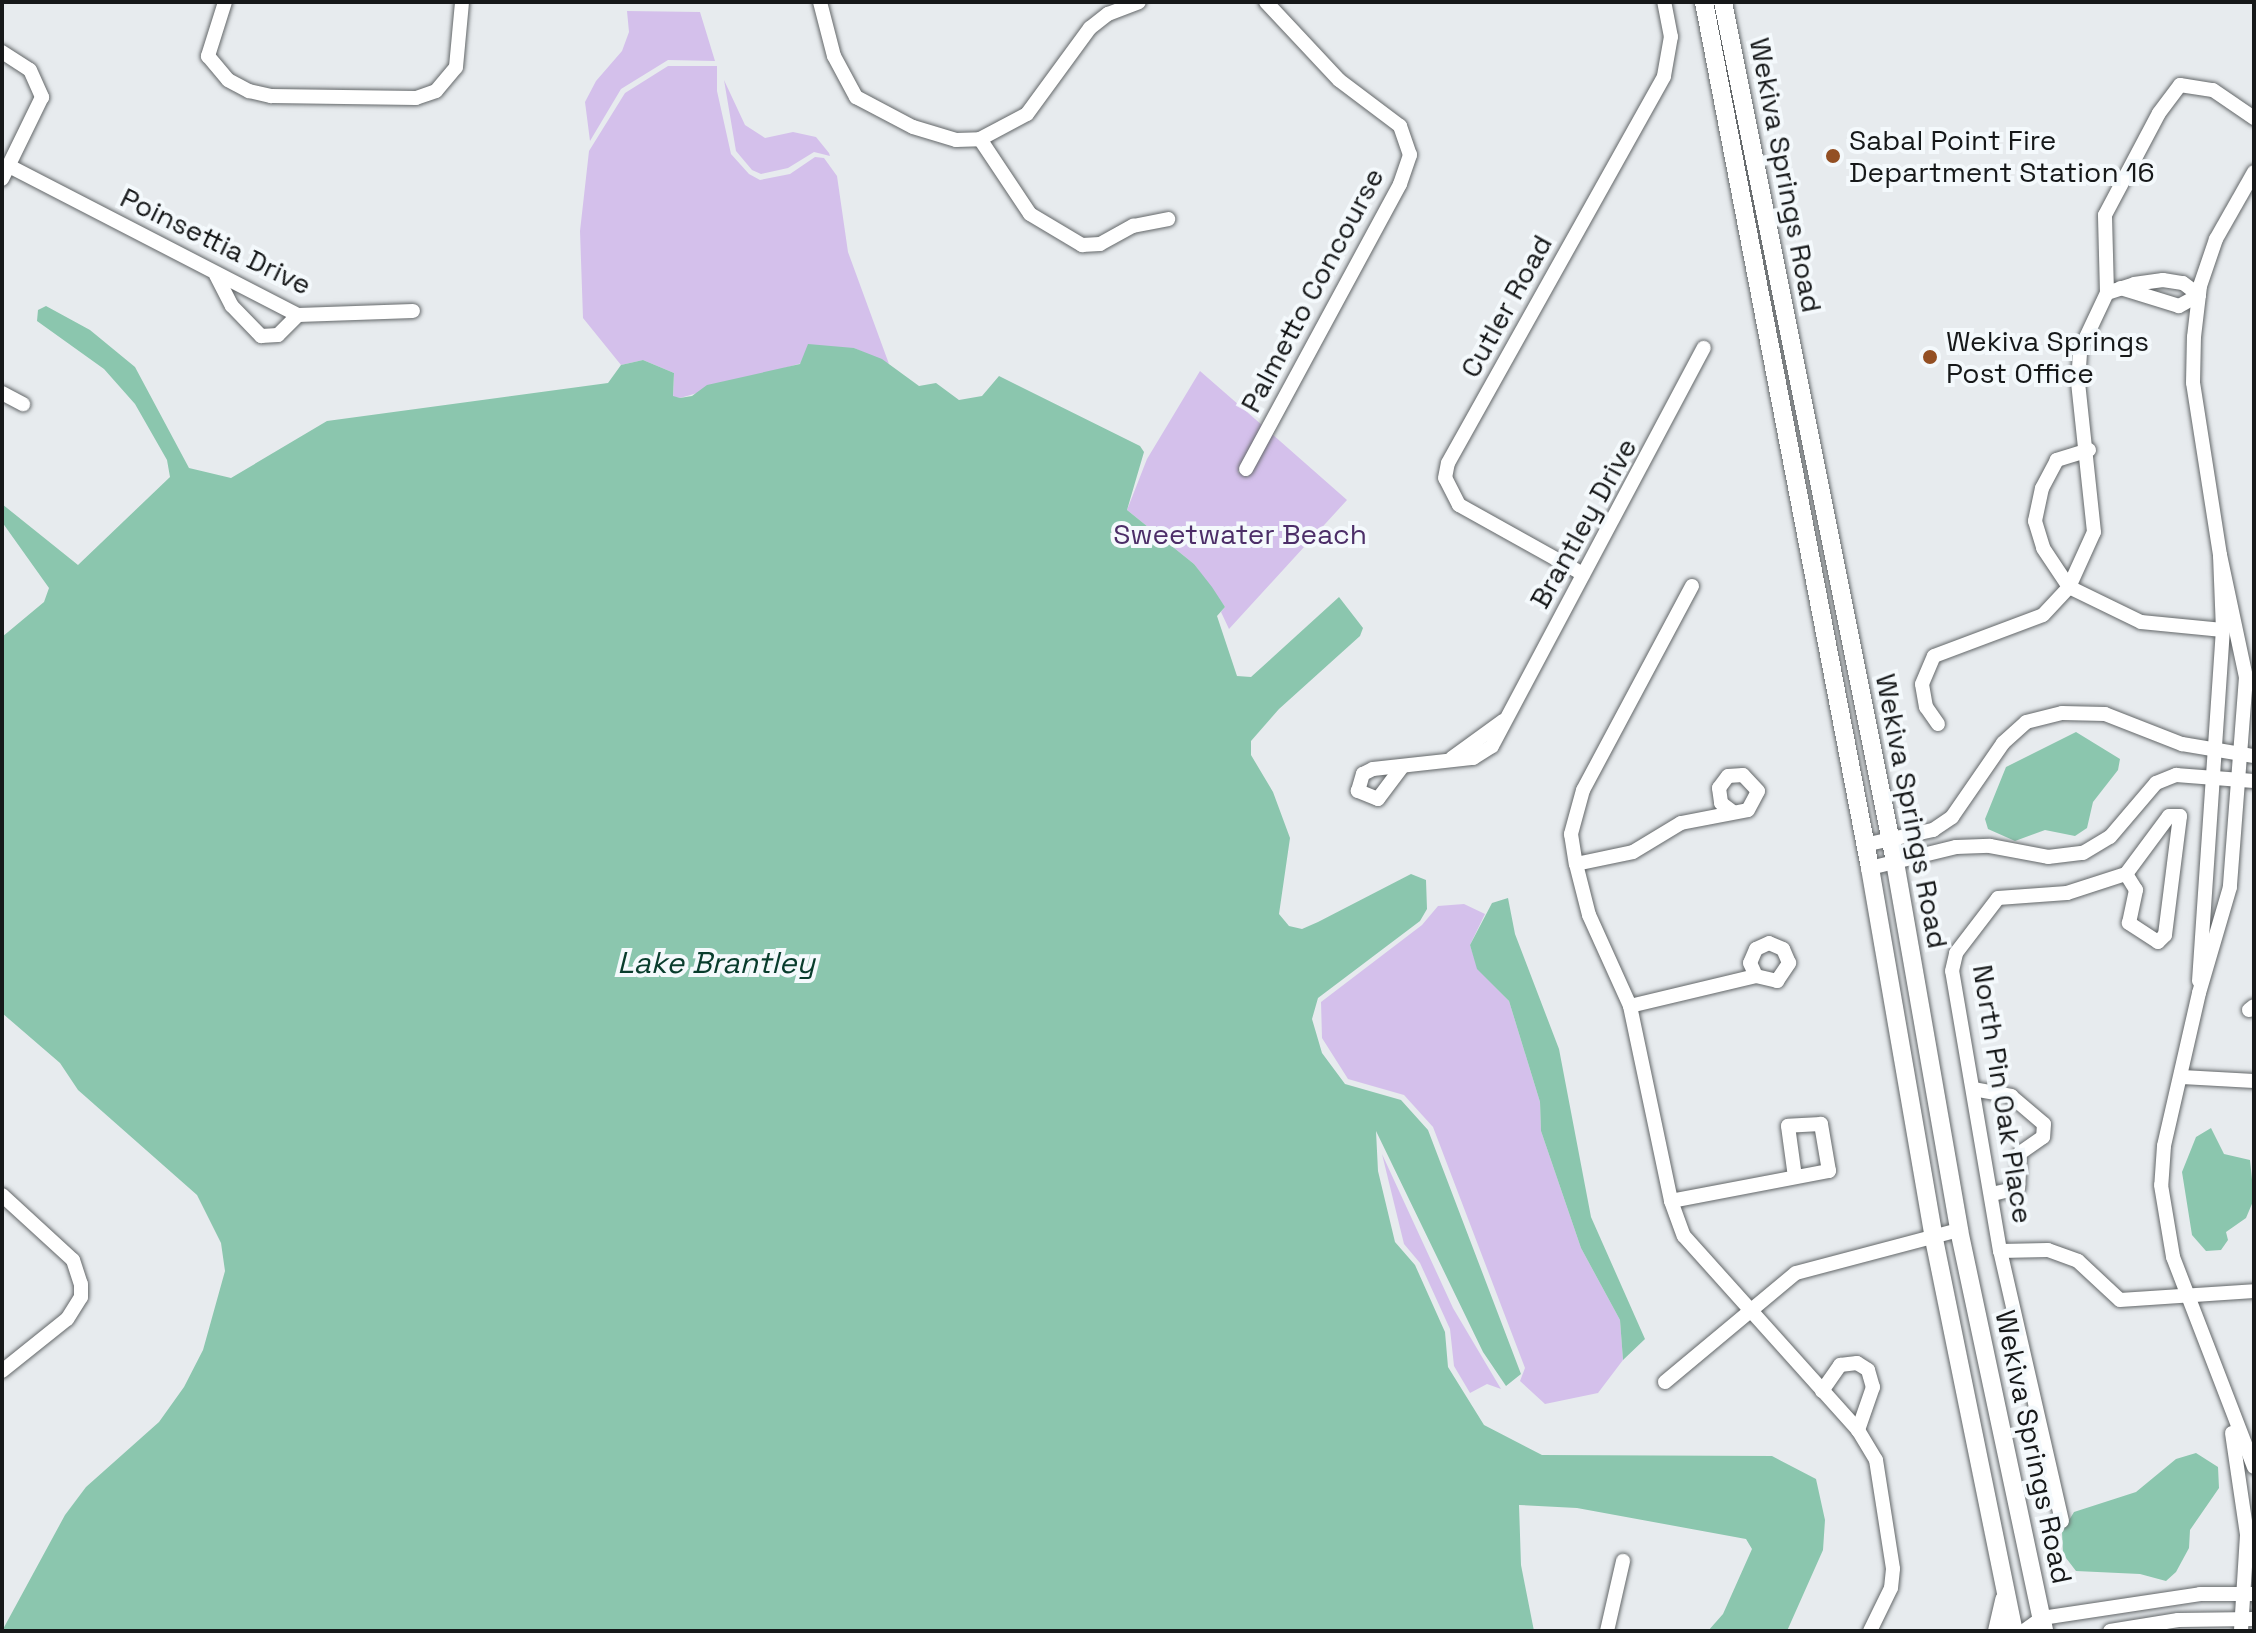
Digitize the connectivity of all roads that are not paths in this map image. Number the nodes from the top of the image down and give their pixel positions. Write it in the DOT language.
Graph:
graph roads {
  1 [pos="225,2"];
  2 [pos="462,2"];
  3 [pos="820,2"];
  4 [pos="1139,2"];
  5 [pos="1266,2"];
  6 [pos="1664,2"];
  7 [pos="1704,2"];
  8 [pos="1723,2"];
  9 [pos="2,52"];
  10 [pos="2254,118"];
  11 [pos="980,139"];
  12 [pos="1754,154"];
  13 [pos="1731,159"];
  14 [pos="5,172"];
  15 [pos="2254,172"];
  16 [pos="1168,219"];
  17 [pos="216,275"];
  18 [pos="2114,290"];
  19 [pos="2199,295"];
  20 [pos="1782,303"];
  21 [pos="1761,308"];
  22 [pos="413,311"];
  23 [pos="298,315"];
  24 [pos="1704,348"];
  25 [pos="2,393"];
  26 [pos="23,404"];
  27 [pos="2089,450"];
  28 [pos="1246,469"];
  29 [pos="2220,555"];
  30 [pos="1583,574"];
  31 [pos="1692,586"];
  32 [pos="2069,587"];
  33 [pos="2223,630"];
  34 [pos="1938,724"];
  35 [pos="2215,751"];
  36 [pos="2248,755"];
  37 [pos="1402,767"];
  38 [pos="2213,776"];
  39 [pos="2247,780"];
  40 [pos="1733,812"];
  41 [pos="1890,839"];
  42 [pos="1864,845"];
  43 [pos="1895,862"];
  44 [pos="1576,864"];
  45 [pos="1870,868"];
  46 [pos="2126,874"];
  47 [pos="1756,976"];
  48 [pos="2199,993"];
  49 [pos="1630,1006"];
  50 [pos="2182,1077"];
  51 [pos="2254,1081"];
  52 [pos="1973,1089"];
  53 [pos="1795,1177"];
  54 [pos="1993,1194"];
  55 [pos="2,1195"];
  56 [pos="1671,1201"];
  57 [pos="1959,1230"];
  58 [pos="1933,1234"];
  59 [pos="2000,1251"];
  60 [pos="2254,1291"];
  61 [pos="2188,1296"];
  62 [pos="1747,1309"];
  63 [pos="2,1371"];
  64 [pos="1665,1382"];
  65 [pos="1822,1391"];
  66 [pos="2226,1404"];
  67 [pos="1858,1430"];
  68 [pos="2254,1467"];
  69 [pos="2062,1521"];
  70 [pos="1623,1561"];
  71 [pos="2006,1589"];
  72 [pos="2249,1594"];
  73 [pos="2246,1623"];
  74 [pos="2043,1625"];
  75 [pos="1607,1631"];
  76 [pos="1870,1631"];
  77 [pos="1997,1631"];
  78 [pos="2014,1631"];
  79 [pos="2024,1631"];
  80 [pos="2110,1631"];
  1 -- 2 [label="street"];
  3 -- 11 [label="street"];
  4 -- 11 [label="street"];
  5 -- 28 [label="street, Palmetto Concourse"];
  6 -- 30 [label="street, Cutler Road"];
  7 -- 13 [label="main road, Wekiva Springs Road"];
  8 -- 12 [label="main road, Wekiva Springs Road"];
  9 -- 14 [label="street"];
  10 -- 18 [label="street"];
  11 -- 16 [label="street"];
  12 -- 13 [label="main road"];
  12 -- 20 [label="main road, Wekiva Springs Road"];
  13 -- 21 [label="main road, Wekiva Springs Road"];
  14 -- 17 [label="street, Poinsettia Drive"];
  15 -- 19 [label="street"];
  17 -- 23 [label="street, Poinsettia Drive"];
  17 -- 23 [label="street"];
  18 -- 19 [label="street"];
  18 -- 19 [label="street"];
  18 -- 27 [label="street"];
  19 -- 29 [label="street"];
  20 -- 21 [label="main road"];
  20 -- 41 [label="main road, Wekiva Springs Road"];
  21 -- 42 [label="main road, Wekiva Springs Road"];
  22 -- 23 [label="street, Poinsettia Drive"];
  24 -- 30 [label="street, Brantley Drive"];
  25 -- 26 [label="street"];
  27 -- 32 [label="street"];
  27 -- 32 [label="street"];
  29 -- 33 [label="street"];
  29 -- 36 [label="street"];
  30 -- 37 [label="street, Brantley Drive"];
  31 -- 44 [label="street"];
  32 -- 33 [label="street"];
  32 -- 34 [label="street"];
  33 -- 35 [label="street"];
  35 -- 36 [label="street"];
  35 -- 38 [label="street"];
  35 -- 41 [label="street"];
  36 -- 39 [label="street"];
  38 -- 39 [label="street"];
  38 -- 43 [label="street"];
  38 -- 48 [label="street"];
  39 -- 48 [label="street"];
  40 -- 44 [label="street"];
  41 -- 42 [label="street"];
  41 -- 43 [label="main road, Wekiva Springs Road"];
  42 -- 45 [label="main road, Wekiva Springs Road"];
  43 -- 45 [label="street"];
  43 -- 57 [label="main road, Wekiva Springs Road"];
  44 -- 49 [label="street"];
  45 -- 58 [label="main road, Wekiva Springs Road"];
  46 -- 46 [label="street"];
  46 -- 52 [label="street, North Pin Oak Place"];
  47 -- 49 [label="street"];
  48 -- 50 [label="street"];
  49 -- 56 [label="street"];
  50 -- 51 [label="street"];
  50 -- 61 [label="street"];
  52 -- 54 [label="street, North Pin Oak Place"];
  52 -- 54 [label="street"];
  53 -- 53 [label="street"];
  53 -- 56 [label="street"];
  54 -- 59 [label="street, North Pin Oak Place"];
  55 -- 63 [label="street"];
  56 -- 62 [label="street"];
  57 -- 58 [label="street"];
  57 -- 74 [label="main road, Wekiva Springs Road"];
  58 -- 62 [label="street"];
  58 -- 71 [label="main road, Wekiva Springs Road"];
  59 -- 61 [label="street"];
  59 -- 69 [label="street, North Pin Oak Place"];
  60 -- 61 [label="street"];
  61 -- 66 [label="street"];
  62 -- 64 [label="street"];
  62 -- 65 [label="street"];
  65 -- 67 [label="street"];
  65 -- 67 [label="street"];
  66 -- 68 [label="street"];
  66 -- 72 [label="street"];
  67 -- 76 [label="street"];
  70 -- 75 [label="street"];
  71 -- 77 [label="main road"];
  71 -- 78 [label="main road, Wekiva Springs Road"];
  72 -- 73 [label="street"];
  72 -- 74 [label="street"];
  73 -- 80 [label="street"];
  74 -- 79 [label="street"];
}
